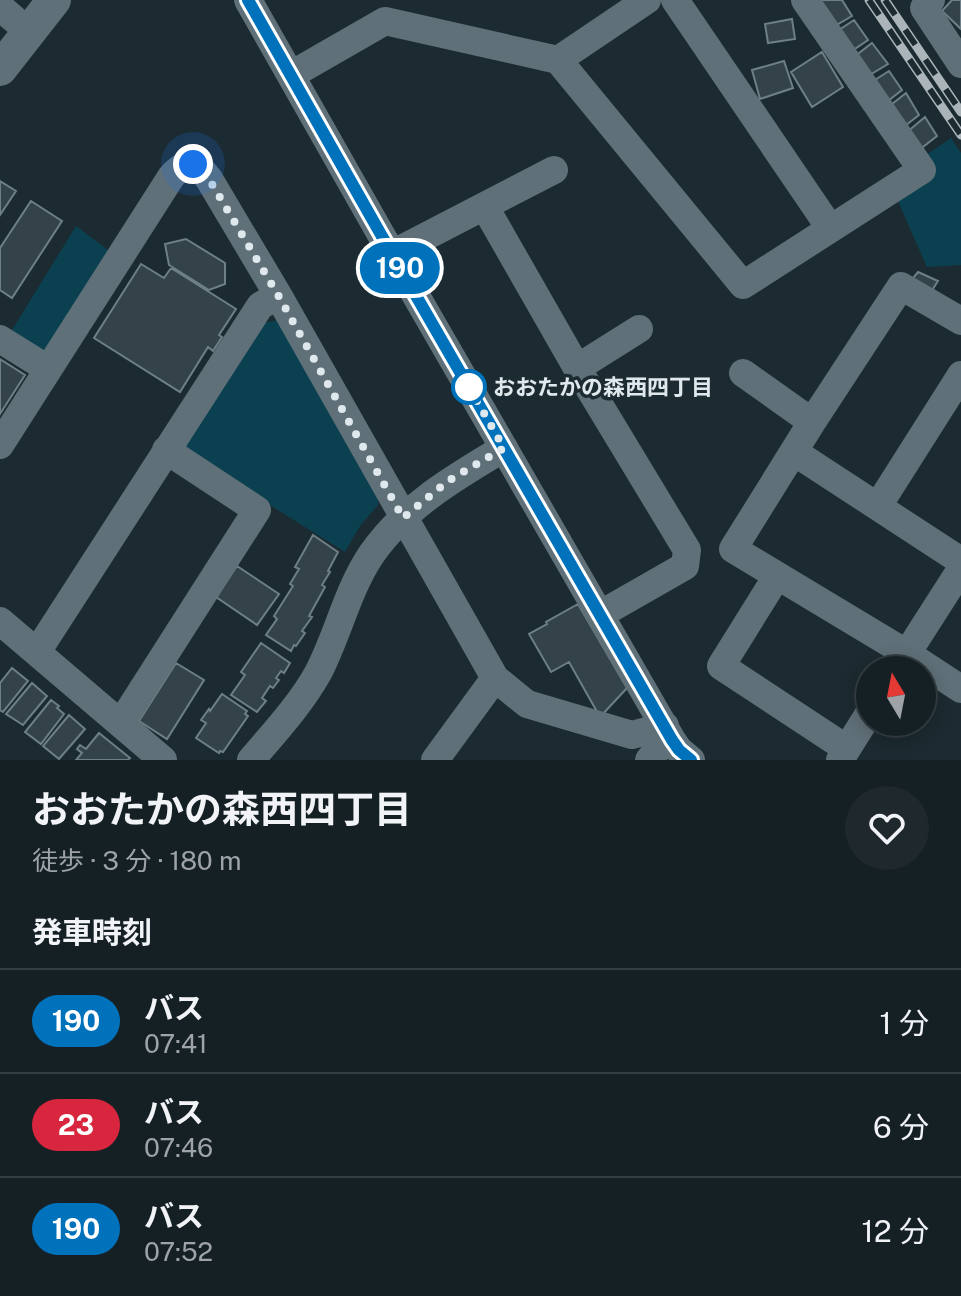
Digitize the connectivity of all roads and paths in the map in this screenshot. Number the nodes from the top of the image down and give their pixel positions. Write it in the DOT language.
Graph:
graph roads {
  1 [pos="54,0"];
  2 [pos="248,0"];
  3 [pos="647,0"];
  4 [pos="675,0"];
  5 [pos="805,0"];
  6 [pos="931,0"];
  7 [pos="0,7"];
  8 [pos="380,10"];
  9 [pos="29,32"];
  10 [pos="558,60"];
  11 [pos="961,64"];
  12 [pos="0,69"];
  13 [pos="291,75"];
  14 [pos="554,170"];
  15 [pos="485,207"];
  16 [pos="830,228"];
  17 [pos="392,254"];
  18 [pos="278,295"];
  19 [pos="961,321"];
  20 [pos="639,329"];
  21 [pos="0,339"];
  22 [pos="577,368"];
  23 [pos="48,369"];
  24 [pos="743,373"];
  25 [pos="961,375"];
  26 [pos="812,422"];
  27 [pos="0,445"];
  28 [pos="504,448"];
  29 [pos="166,450"];
  30 [pos="794,452"];
  31 [pos="878,506"];
  32 [pos="403,518"];
  33 [pos="961,561"];
  34 [pos="961,569"];
  35 [pos="777,576"];
  36 [pos="601,614"];
  37 [pos="0,621"];
  38 [pos="37,652"];
  39 [pos="892,656"];
  40 [pos="905,656"];
  41 [pos="495,678"];
  42 [pos="936,678"];
  43 [pos="961,689"];
  44 [pos="121,723"];
  45 [pos="667,731"];
  46 [pos="856,735"];
  47 [pos="844,755"];
  48 [pos="163,760"];
  49 [pos="251,760"];
  50 [pos="435,760"];
  51 [pos="649,760"];
  52 [pos="691,760"];
  1 -- 9 [label="street"];
  2 -- 13 [label="street"];
  3 -- 10 [label="street"];
  4 -- 16 [label="street"];
  5 -- 16 [label="street"];
  6 -- 11 [label="street"];
  7 -- 9 [label="street"];
  8 -- 10 [label="street"];
  8 -- 13 [label="street"];
  9 -- 12 [label="street"];
  10 -- 16 [label="street"];
  13 -- 17 [label="street"];
  14 -- 15 [label="street"];
  15 -- 17 [label="street"];
  15 -- 22 [label="street"];
  17 -- 28 [label="street"];
  18 -- 23 [label="street"];
  18 -- 29 [label="street"];
  18 -- 32 [label="street"];
  19 -- 26 [label="street"];
  20 -- 22 [label="street"];
  21 -- 23 [label="street"];
  22 -- 36 [label="street"];
  23 -- 27 [label="street"];
  24 -- 26 [label="street"];
  25 -- 31 [label="street"];
  26 -- 30 [label="street"];
  28 -- 32 [label="street"];
  28 -- 36 [label="street"];
  29 -- 38 [label="street"];
  29 -- 44 [label="street"];
  30 -- 31 [label="street"];
  30 -- 35 [label="street"];
  31 -- 33 [label="street"];
  32 -- 41 [label="street"];
  32 -- 49 [label="street"];
  34 -- 40 [label="street"];
  35 -- 39 [label="street"];
  35 -- 47 [label="street"];
  36 -- 45 [label="street"];
  37 -- 38 [label="street"];
  38 -- 44 [label="street"];
  41 -- 45 [label="street"];
  41 -- 50 [label="street"];
  42 -- 43 [label="street"];
  44 -- 48 [label="street"];
  45 -- 51 [label="street"];
  45 -- 52 [label="street"];
  46 -- 47 [label="street"];
}
